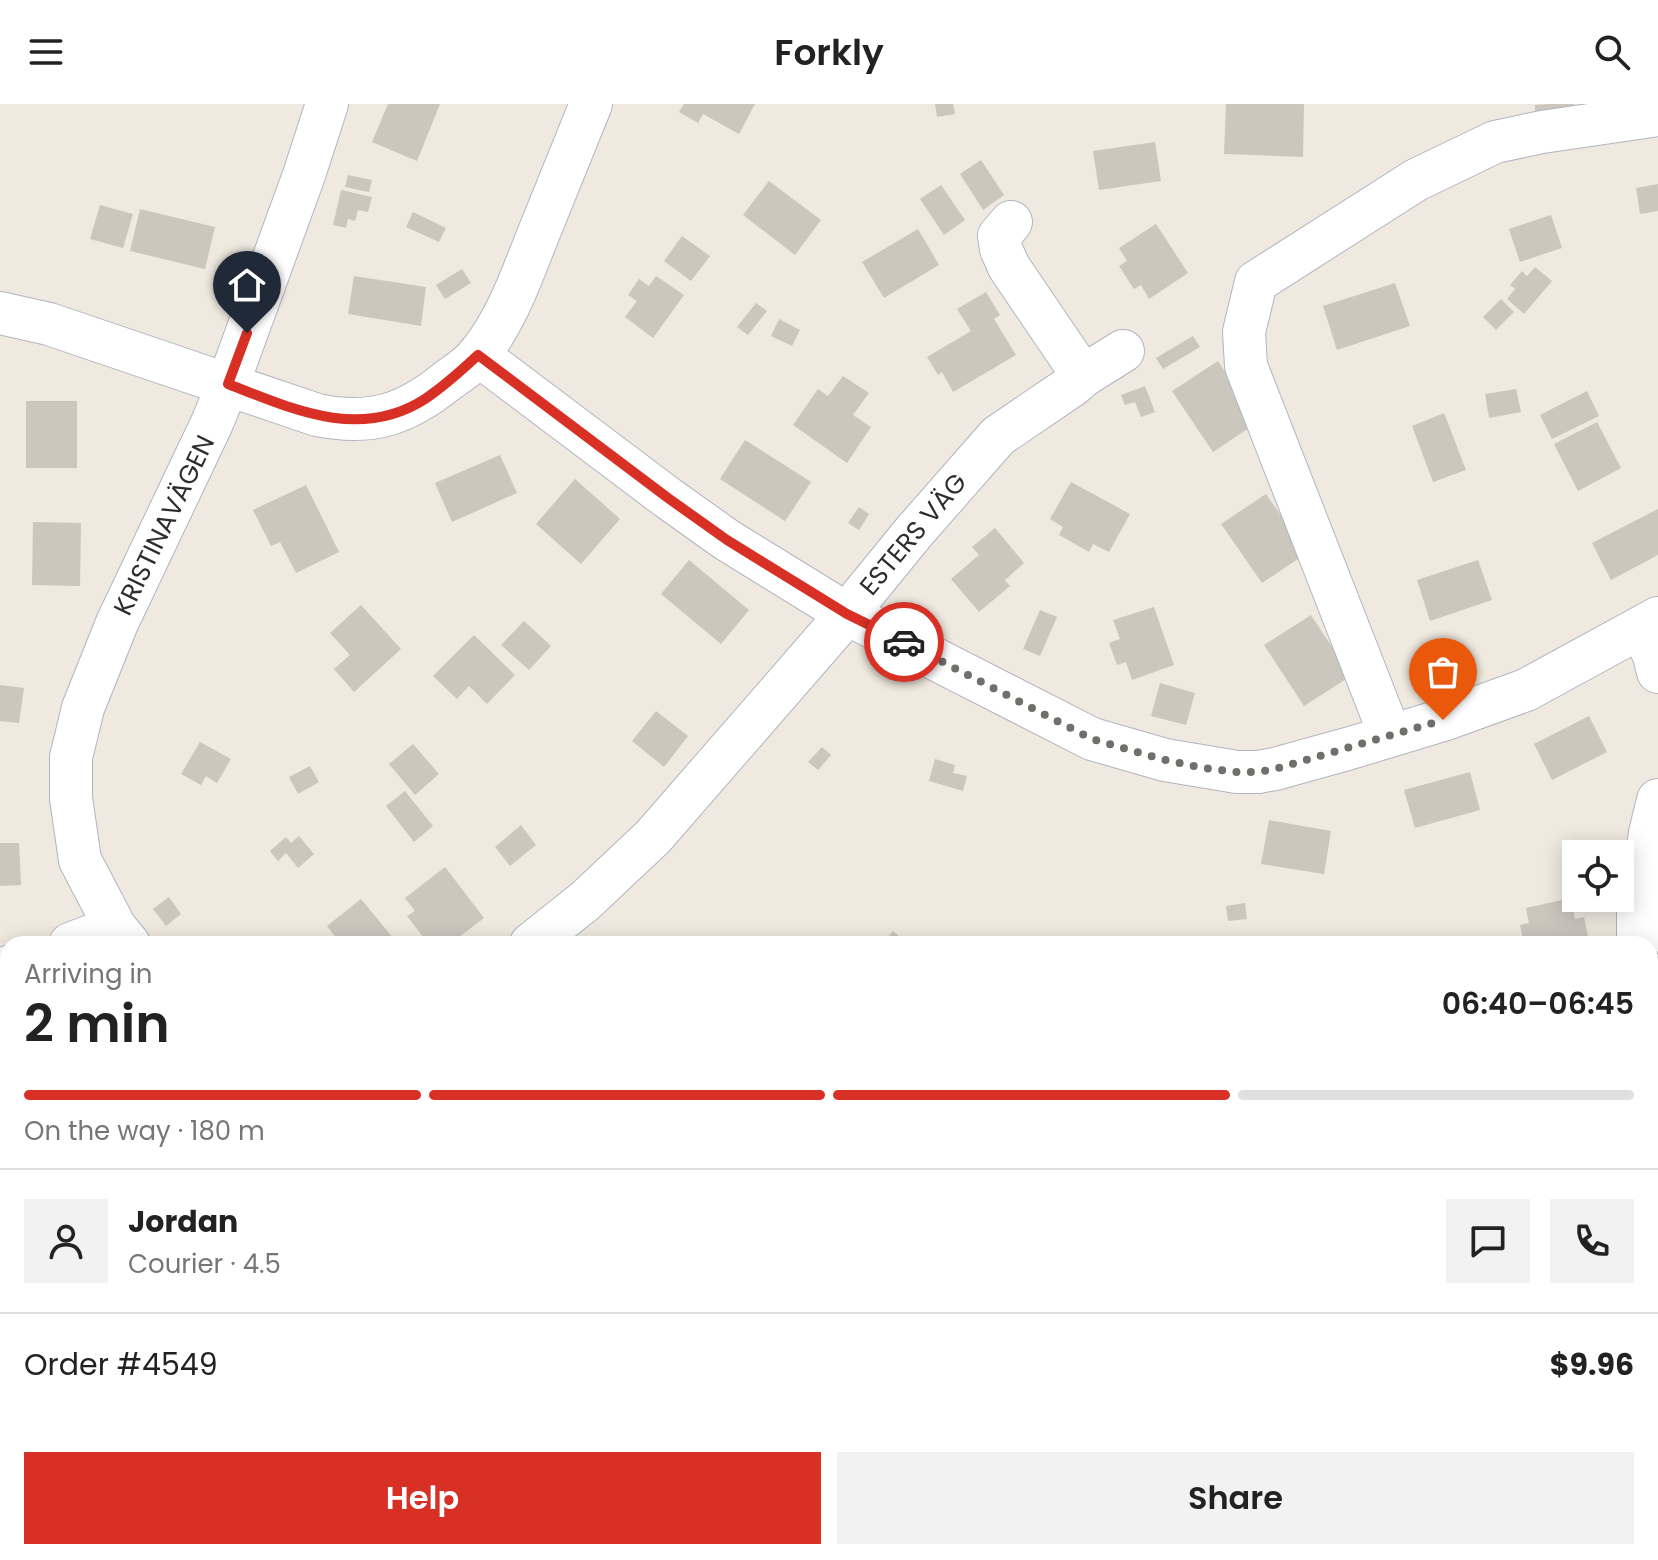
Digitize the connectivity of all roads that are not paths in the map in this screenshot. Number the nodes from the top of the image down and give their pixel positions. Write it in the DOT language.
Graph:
graph roads {
  1 [pos="327,104"];
  2 [pos="591,104"];
  3 [pos="1658,115"];
  4 [pos="1011,222"];
  5 [pos="0,313"];
  6 [pos="1123,351"];
  7 [pos="478,355"];
  8 [pos="1083,376"];
  9 [pos="228,384"];
  10 [pos="847,614"];
  11 [pos="1650,623"];
  12 [pos="1658,672"];
  13 [pos="1390,735"];
  14 [pos="1655,820"];
  15 [pos="122,936"];
  16 [pos="541,936"];
  17 [pos="1636,936"];
  1 -- 9 [label="street, KRISTINAVÄGEN"];
  2 -- 7 [label="street"];
  3 -- 13 [label="street"];
  4 -- 8 [label="street"];
  5 -- 9 [label="street"];
  6 -- 8 [label="street, ESTERS VÄG"];
  7 -- 9 [label="street"];
  7 -- 10 [label="street"];
  8 -- 10 [label="street, ESTERS VÄG"];
  9 -- 15 [label="street, KRISTINAVÄGEN"];
  10 -- 13 [label="street"];
  10 -- 16 [label="street, ESTERS VÄG"];
  11 -- 12 [label="street"];
  11 -- 13 [label="street"];
  14 -- 17 [label="street"];
}
